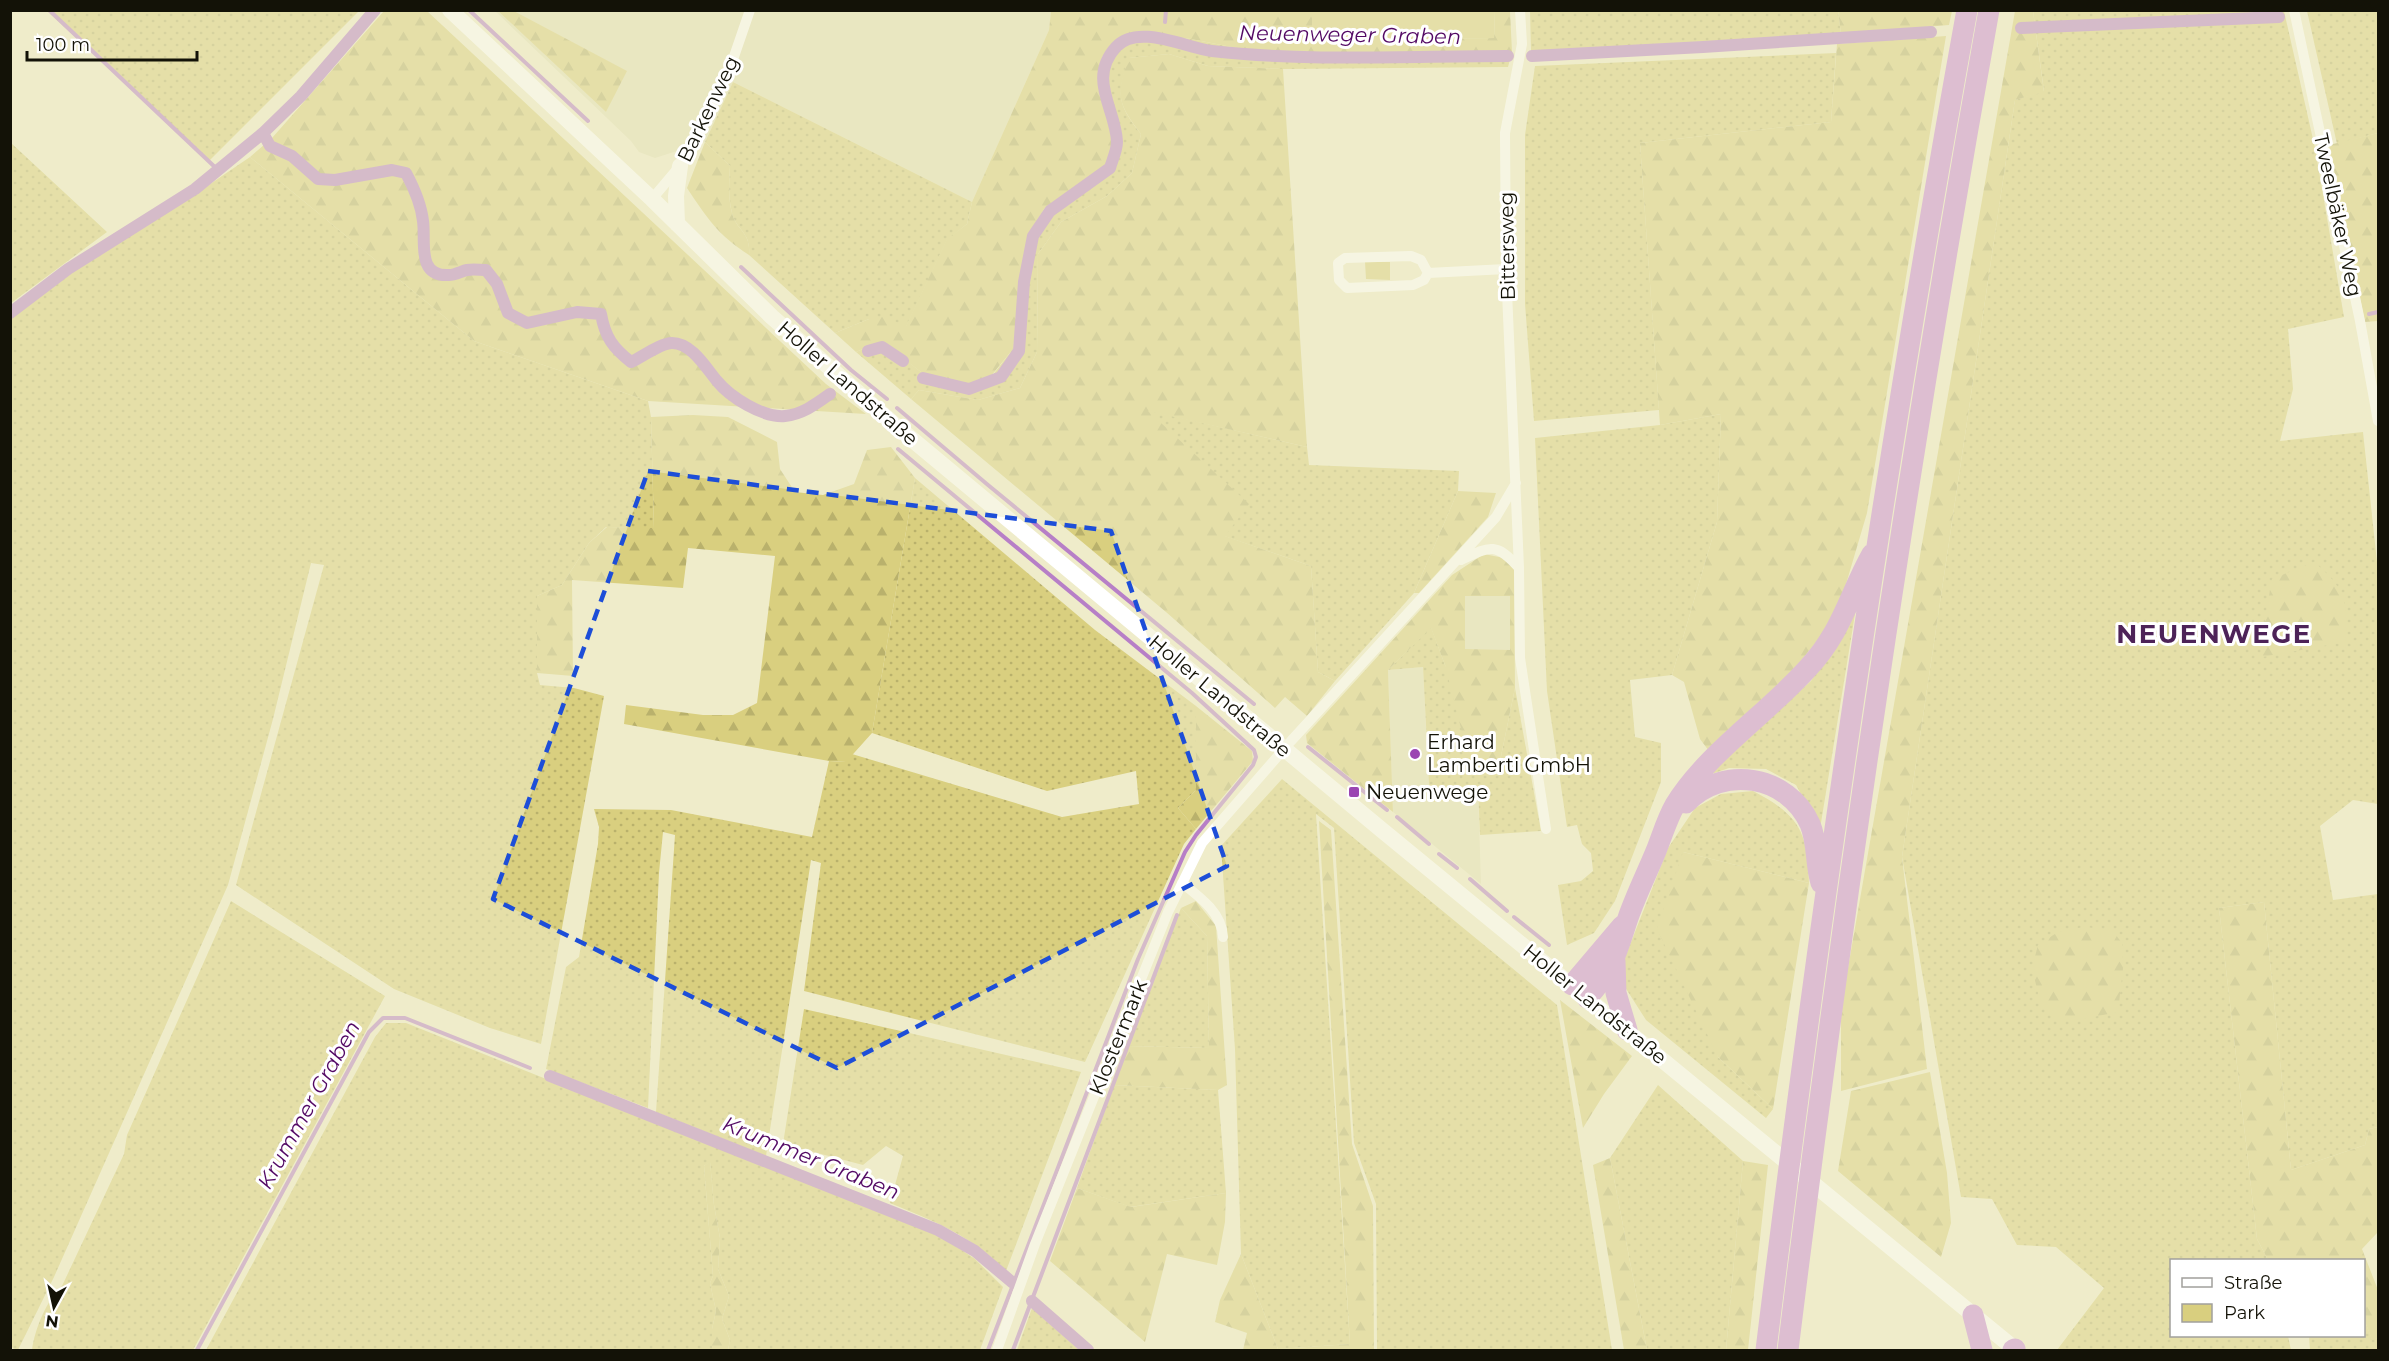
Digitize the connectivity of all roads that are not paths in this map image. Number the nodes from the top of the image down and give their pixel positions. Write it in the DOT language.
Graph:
graph roads {
  1 [pos="450,10"];
  2 [pos="750,10"];
  3 [pos="1520,10"];
  4 [pos="1967,10"];
  5 [pos="1989,10"];
  6 [pos="2294,10"];
  7 [pos="680,166"];
  8 [pos="652,199"];
  9 [pos="677,224"];
  10 [pos="1506,269"];
  11 [pos="1428,273"];
  12 [pos="2379,421"];
  13 [pos="1516,483"];
  14 [pos="1878,544"];
  15 [pos="1456,562"];
  16 [pos="1519,568"];
  17 [pos="1284,748"];
  18 [pos="1667,823"];
  19 [pos="1546,829"];
  20 [pos="1182,883"];
  21 [pos="1826,899"];
  22 [pos="1628,919"];
  23 [pos="1223,937"];
  24 [pos="1615,961"];
  25 [pos="1580,992"];
  26 [pos="1627,1030"];
  27 [pos="1973,1316"];
  28 [pos="997,1350"];
  29 [pos="1766,1350"];
  30 [pos="1788,1350"];
  31 [pos="1982,1350"];
  32 [pos="2015,1350"];
  1 -- 8 [label="main road, Holler Landstraße"];
  2 -- 7 [label="street, Barkenweg"];
  3 -- 10 [label="street, Bittersweg"];
  4 -- 14 [label="highway"];
  5 -- 30 [label="highway"];
  6 -- 12 [label="street, Tweelbäker Weg"];
  7 -- 8 [label="street, Barkenweg"];
  7 -- 9 [label="main road"];
  8 -- 9 [label="main road, Holler Landstraße"];
  9 -- 17 [label="main road, Holler Landstraße"];
  10 -- 11 [label="street"];
  10 -- 13 [label="street, Bittersweg"];
  11 -- 11 [label="street"];
  13 -- 15 [label="street"];
  13 -- 16 [label="street, Bittersweg"];
  14 -- 18 [label="highway"];
  14 -- 21 [label="highway"];
  15 -- 16 [label="street"];
  15 -- 17 [label="street"];
  16 -- 19 [label="street, Bittersweg"];
  17 -- 20 [label="street, Klostermark"];
  17 -- 25 [label="main road, Holler Landstraße"];
  18 -- 21 [label="highway"];
  18 -- 22 [label="highway"];
  20 -- 23 [label="street"];
  20 -- 28 [label="street, Klostermark"];
  21 -- 29 [label="highway"];
  22 -- 24 [label="highway"];
  22 -- 25 [label="highway"];
  24 -- 25 [label="highway"];
  24 -- 26 [label="highway"];
  25 -- 26 [label="main road, Holler Landstraße"];
  26 -- 27 [label="main road, Holler Landstraße"];
  27 -- 31 [label="highway"];
  27 -- 32 [label="main road, Holler Landstraße"];
}
